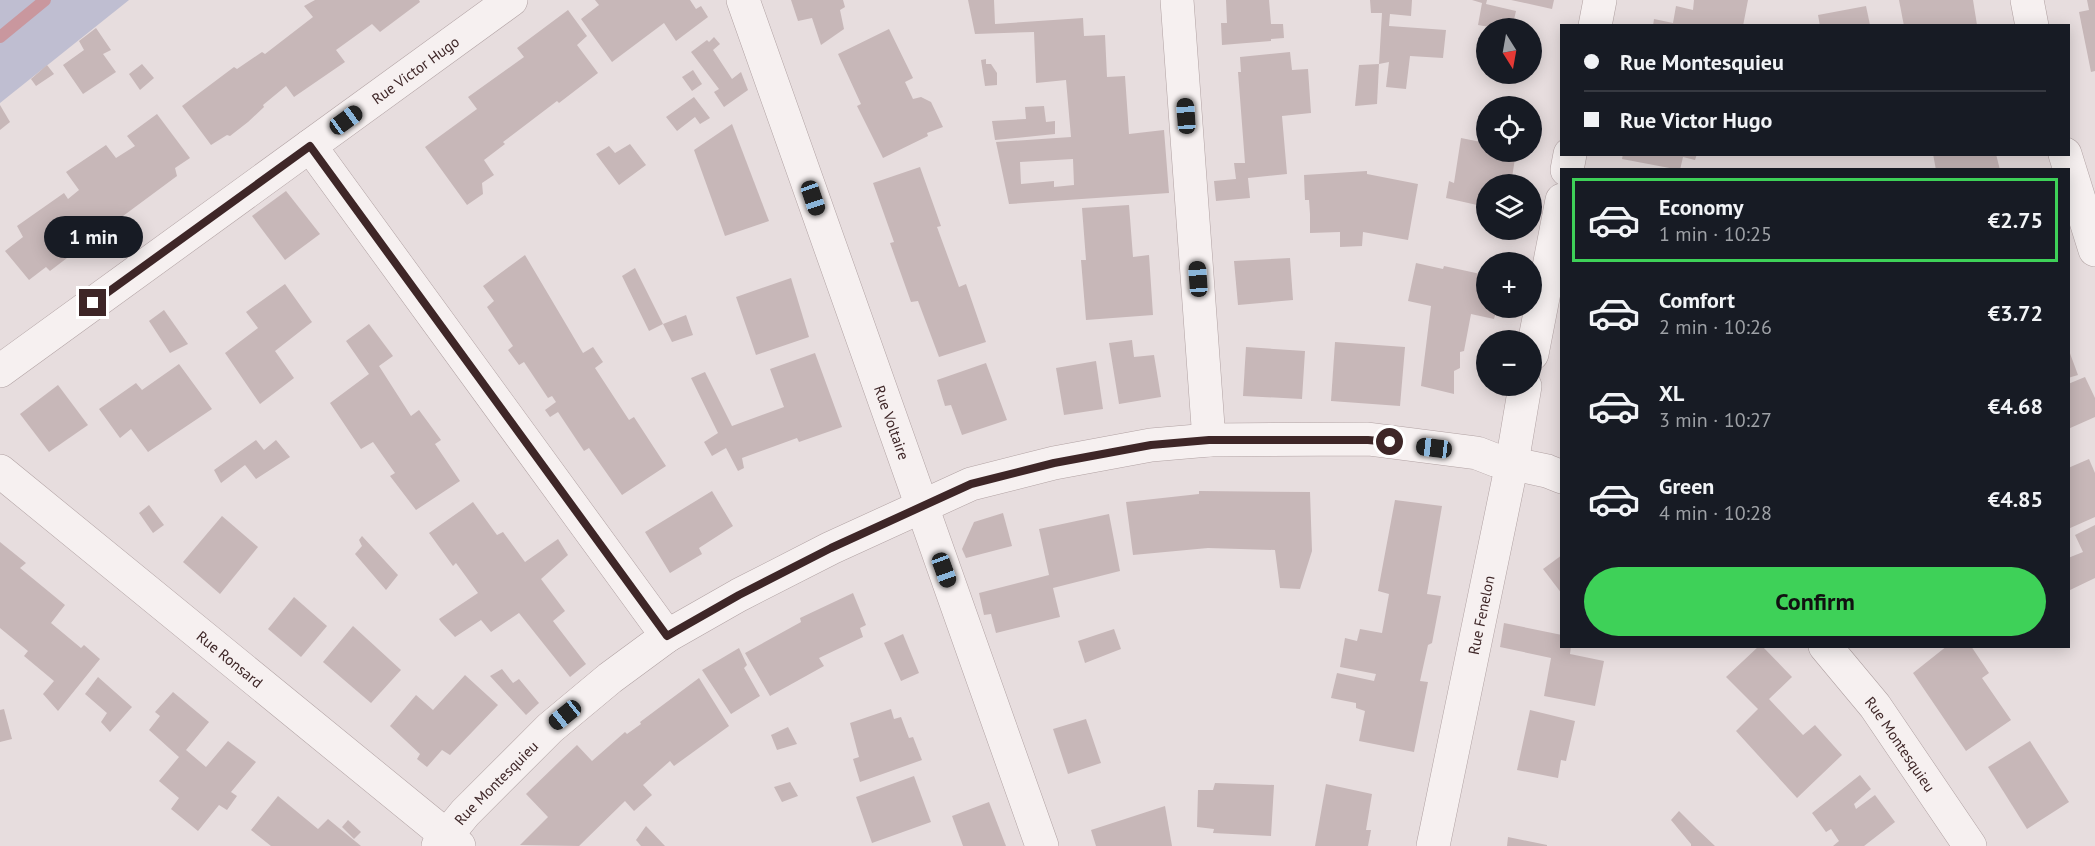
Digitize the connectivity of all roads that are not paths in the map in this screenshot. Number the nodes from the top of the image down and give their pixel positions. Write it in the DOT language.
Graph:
graph roads {
  1 [pos="511,0"];
  2 [pos="742,0"];
  3 [pos="1177,0"];
  4 [pos="1600,0"];
  5 [pos="2027,0"];
  6 [pos="1595,24"];
  7 [pos="2032,24"];
  8 [pos="310,146"];
  9 [pos="2067,156"];
  10 [pos="1560,210"];
  11 [pos="2095,250"];
  12 [pos="1537,330"];
  13 [pos="0,371"];
  14 [pos="1523,396"];
  15 [pos="1209,440"];
  16 [pos="1512,463"];
  17 [pos="0,471"];
  18 [pos="1560,476"];
  19 [pos="921,506"];
  20 [pos="667,636"];
  21 [pos="1827,648"];
  22 [pos="448,842"];
  23 [pos="1042,846"];
  24 [pos="1433,846"];
  25 [pos="1971,846"];
  1 -- 8 [label="street, Rue Victor Hugo"];
  2 -- 19 [label="street, Rue Voltaire"];
  3 -- 15 [label="street"];
  4 -- 6 [label="street"];
  5 -- 7 [label="street"];
  8 -- 13 [label="street, Rue Victor Hugo"];
  8 -- 20 [label="street"];
  9 -- 11 [label="street"];
  10 -- 12 [label="street"];
  14 -- 16 [label="street, Rue Fenelon"];
  15 -- 16 [label="street, Rue Montesquieu"];
  15 -- 19 [label="street, Rue Montesquieu"];
  16 -- 18 [label="street, Rue Montesquieu"];
  16 -- 24 [label="street, Rue Fenelon"];
  17 -- 22 [label="street, Rue Ronsard"];
  19 -- 20 [label="street, Rue Montesquieu"];
  19 -- 23 [label="street, Rue Voltaire"];
  20 -- 22 [label="street, Rue Montesquieu"];
  21 -- 25 [label="street, Rue Montesquieu"];
}
